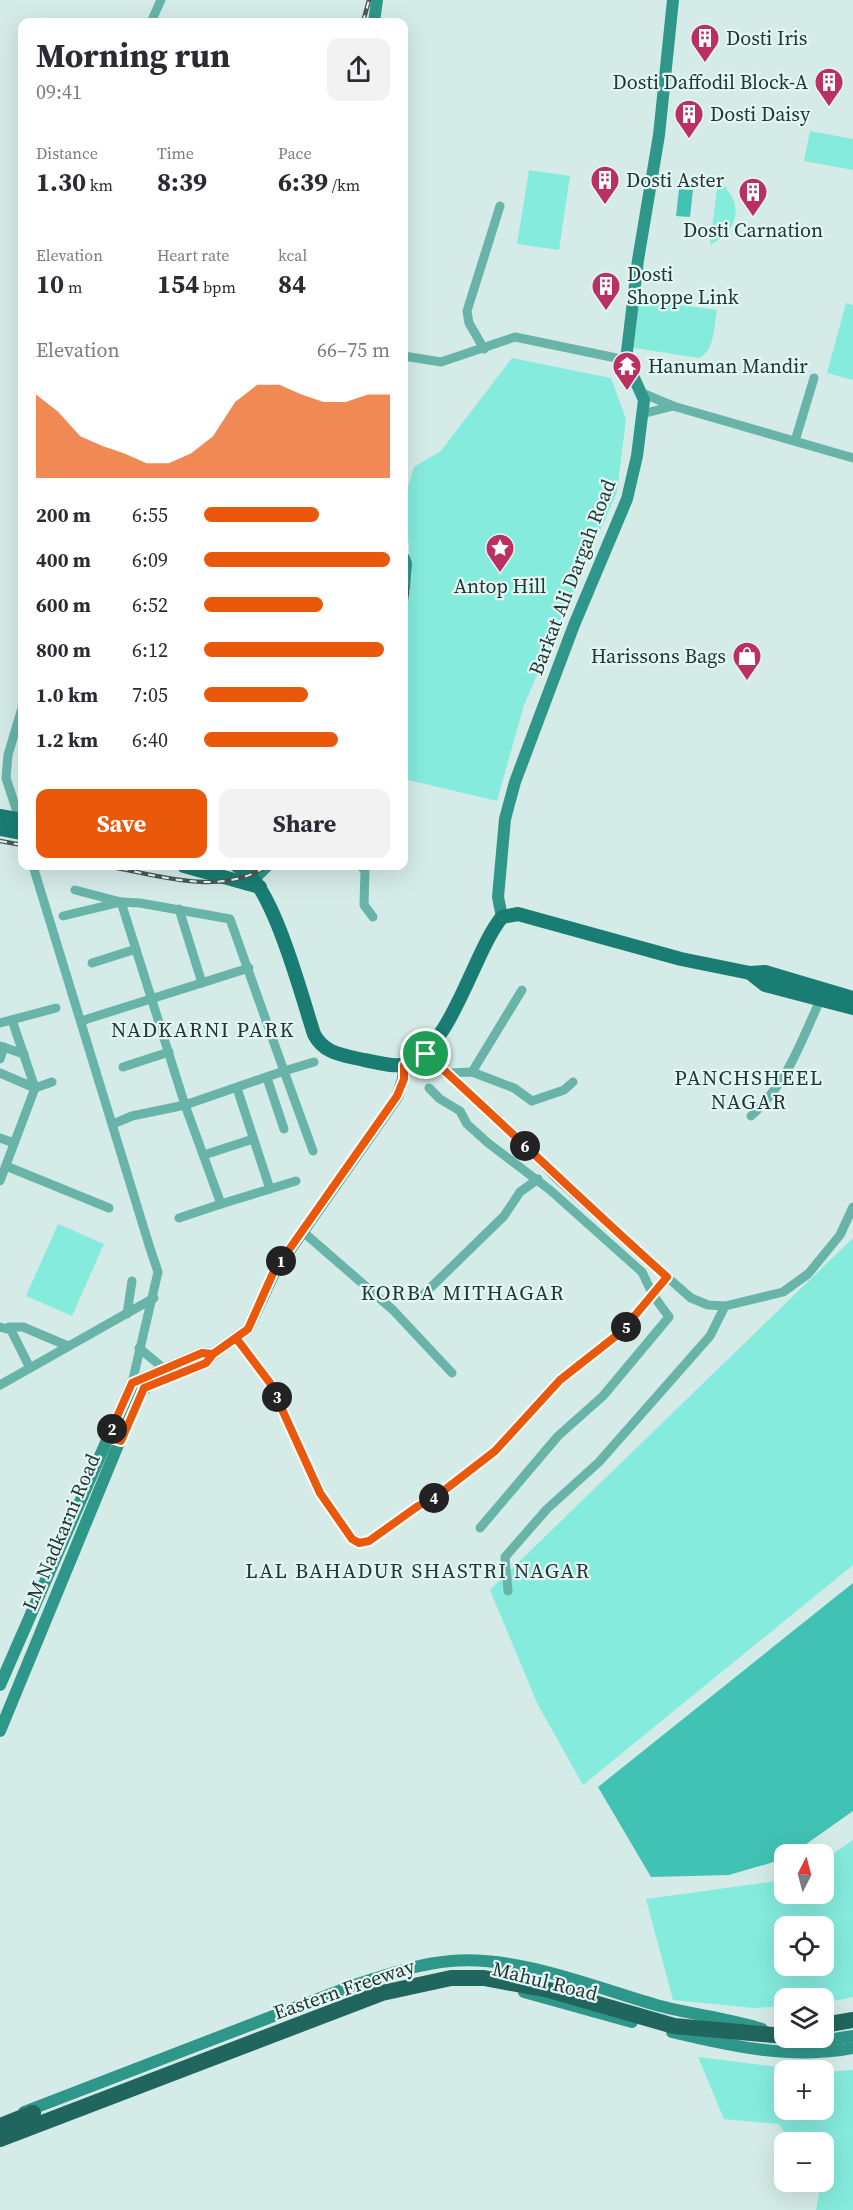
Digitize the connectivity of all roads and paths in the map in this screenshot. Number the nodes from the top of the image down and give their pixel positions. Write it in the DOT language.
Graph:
graph roads {
  1 [pos="160,0"];
  2 [pos="377,0"];
  3 [pos="673,0"];
  4 [pos="153,18"];
  5 [pos="375,18"];
  6 [pos="500,206"];
  7 [pos="484,349"];
  8 [pos="408,357"];
  9 [pos="626,360"];
  10 [pos="814,378"];
  11 [pos="642,393"];
  12 [pos="673,405"];
  13 [pos="642,414"];
  14 [pos="795,441"];
  15 [pos="853,458"];
  16 [pos="18,721"];
  17 [pos="18,799"];
  18 [pos="0,816"];
  19 [pos="18,819"];
  20 [pos="0,829"];
  21 [pos="18,831"];
  22 [pos="34,870"];
  23 [pos="203,870"];
  24 [pos="229,870"];
  25 [pos="239,870"];
  26 [pos="264,870"];
  27 [pos="364,870"];
  28 [pos="254,883"];
  29 [pos="75,890"];
  30 [pos="121,902"];
  31 [pos="179,909"];
  32 [pos="63,916"];
  33 [pos="373,917"];
  34 [pos="502,917"];
  35 [pos="136,949"];
  36 [pos="92,963"];
  37 [pos="249,968"];
  38 [pos="750,973"];
  39 [pos="202,983"];
  40 [pos="522,990"];
  41 [pos="821,998"];
  42 [pos="853,998"];
  43 [pos="152,999"];
  44 [pos="56,1008"];
  45 [pos="853,1008"];
  46 [pos="12,1020"];
  47 [pos="81,1021"];
  48 [pos="0,1023"];
  49 [pos="2,1046"];
  50 [pos="169,1052"];
  51 [pos="24,1054"];
  52 [pos="426,1054"];
  53 [pos="0,1059"];
  54 [pos="314,1062"];
  55 [pos="404,1065"];
  56 [pos="123,1066"];
  57 [pos="284,1071"];
  58 [pos="472,1072"];
  59 [pos="0,1073"];
  60 [pos="447,1073"];
  61 [pos="267,1078"];
  62 [pos="52,1082"];
  63 [pos="573,1082"];
  64 [pos="35,1088"];
  65 [pos="237,1088"];
  66 [pos="429,1088"];
  67 [pos="186,1105"];
  68 [pos="751,1116"];
  69 [pos="112,1124"];
  70 [pos="284,1129"];
  71 [pos="0,1138"];
  72 [pos="254,1139"];
  73 [pos="14,1143"];
  74 [pos="313,1151"];
  75 [pos="204,1155"];
  76 [pos="6,1166"];
  77 [pos="538,1179"];
  78 [pos="0,1181"];
  79 [pos="296,1181"];
  80 [pos="270,1189"];
  81 [pos="221,1204"];
  82 [pos="853,1207"];
  83 [pos="109,1208"];
  84 [pos="179,1218"];
  85 [pos="302,1231"];
  86 [pos="667,1277"];
  87 [pos="132,1281"];
  88 [pos="423,1295"];
  89 [pos="653,1295"];
  90 [pos="154,1298"];
  91 [pos="725,1306"];
  92 [pos="127,1314"];
  93 [pos="4,1327"];
  94 [pos="236,1338"];
  95 [pos="68,1346"];
  96 [pos="139,1348"];
  97 [pos="213,1354"];
  98 [pos="162,1367"];
  99 [pos="30,1368"];
  100 [pos="452,1373"];
  101 [pos="132,1383"];
  102 [pos="0,1385"];
  103 [pos="144,1388"];
  104 [pos="115,1439"];
  105 [pos="480,1528"];
  106 [pos="508,1591"];
  107 [pos="0,1685"];
  108 [pos="0,1731"];
  109 [pos="488,1961"];
  110 [pos="485,1985"];
  111 [pos="631,1998"];
  112 [pos="626,2020"];
  113 [pos="853,2020"];
  114 [pos="834,2023"];
  115 [pos="774,2027"];
  116 [pos="853,2030"];
  117 [pos="834,2033"];
  118 [pos="774,2034"];
  119 [pos="853,2036"];
  120 [pos="774,2038"];
  121 [pos="834,2039"];
  122 [pos="774,2041"];
  123 [pos="834,2046"];
  124 [pos="853,2048"];
  125 [pos="0,2124"];
  126 [pos="0,2141"];
  1 -- 4 [label="street"];
  2 -- 5 [label="street"];
  3 -- 9 [label="street"];
  6 -- 7 [label="street"];
  7 -- 8 [label="street"];
  7 -- 9 [label="street"];
  9 -- 11 [label="street, Barkat Ali Dargah Road"];
  10 -- 14 [label="street"];
  11 -- 12 [label="street"];
  11 -- 13 [label="street, Barkat Ali Dargah Road"];
  12 -- 13 [label="street"];
  12 -- 14 [label="street"];
  13 -- 34 [label="street, Barkat Ali Dargah Road"];
  14 -- 15 [label="street"];
  16 -- 17 [label="street"];
  18 -- 19 [label="main road, bridge"];
  20 -- 21 [label="main road"];
  22 -- 47 [label="street"];
  23 -- 24 [label="main road"];
  25 -- 28 [label="main road"];
  26 -- 28 [label="street"];
  27 -- 33 [label="street"];
  28 -- 55 [label="main road"];
  29 -- 30 [label="street"];
  30 -- 31 [label="street"];
  30 -- 32 [label="street"];
  30 -- 35 [label="street"];
  31 -- 37 [label="street"];
  31 -- 39 [label="street"];
  34 -- 38 [label="main road"];
  34 -- 52 [label="main road"];
  35 -- 36 [label="street"];
  35 -- 43 [label="street"];
  37 -- 39 [label="street"];
  37 -- 57 [label="street"];
  38 -- 41 [label="main road"];
  38 -- 42 [label="main road"];
  39 -- 43 [label="street"];
  40 -- 58 [label="street"];
  41 -- 45 [label="main road"];
  41 -- 68 [label="street"];
  43 -- 47 [label="street"];
  43 -- 50 [label="street"];
  44 -- 46 [label="street"];
  46 -- 48 [label="street"];
  46 -- 51 [label="street"];
  47 -- 69 [label="street"];
  49 -- 51 [label="street"];
  49 -- 53 [label="street"];
  50 -- 56 [label="street"];
  50 -- 67 [label="street"];
  51 -- 64 [label="street"];
  52 -- 55 [label="main road"];
  52 -- 60 [label="street"];
  54 -- 57 [label="street"];
  55 -- 85 [label="street"];
  57 -- 61 [label="street"];
  57 -- 74 [label="street"];
  58 -- 60 [label="street"];
  58 -- 63 [label="street"];
  59 -- 64 [label="street"];
  60 -- 86 [label="street"];
  61 -- 65 [label="street"];
  61 -- 70 [label="street"];
  62 -- 64 [label="street"];
  64 -- 73 [label="street"];
  65 -- 67 [label="street"];
  65 -- 72 [label="street"];
  66 -- 77 [label="street"];
  67 -- 69 [label="street"];
  67 -- 75 [label="street"];
  69 -- 90 [label="street"];
  71 -- 73 [label="street"];
  72 -- 75 [label="street"];
  72 -- 80 [label="street"];
  73 -- 76 [label="street"];
  75 -- 81 [label="street"];
  76 -- 78 [label="street"];
  76 -- 83 [label="street"];
  77 -- 88 [label="street"];
  77 -- 89 [label="street"];
  79 -- 80 [label="street"];
  80 -- 81 [label="street"];
  81 -- 84 [label="street"];
  82 -- 91 [label="street"];
  85 -- 94 [label="street"];
  85 -- 100 [label="street"];
  86 -- 89 [label="street"];
  86 -- 91 [label="street"];
  87 -- 92 [label="street"];
  89 -- 94 [label="street"];
  89 -- 105 [label="street"];
  90 -- 92 [label="street"];
  90 -- 96 [label="street"];
  91 -- 106 [label="street"];
  92 -- 95 [label="street"];
  93 -- 95 [label="street"];
  93 -- 99 [label="street"];
  94 -- 97 [label="street"];
  95 -- 99 [label="street"];
  96 -- 98 [label="street"];
  96 -- 101 [label="street"];
  97 -- 98 [label="street"];
  97 -- 103 [label="street"];
  98 -- 101 [label="street"];
  99 -- 102 [label="street"];
  101 -- 103 [label="street"];
  101 -- 104 [label="street, LM Nadkarni Road"];
  103 -- 104 [label="street, LM Nadkarni Road"];
  104 -- 107 [label="street, LM Nadkarni Road"];
  104 -- 108 [label="street, LM Nadkarni Road"];
  109 -- 110 [label="street"];
  109 -- 111 [label="street, Mahul Road"];
  109 -- 125 [label="street, Mahul Road"];
  110 -- 112 [label="street, Mahul Road"];
  110 -- 126 [label="street, Mahul Road"];
  111 -- 112 [label="street"];
  111 -- 118 [label="street, Mahul Road"];
  112 -- 122 [label="street, Mahul Road"];
  113 -- 114 [label="highway"];
  115 -- 125 [label="highway, Eastern Freeway, bridge"];
  116 -- 117 [label="highway"];
  119 -- 121 [label="street, Mahul Road"];
  120 -- 126 [label="highway, Eastern Freeway, bridge"];
  123 -- 124 [label="street, Mahul Road"];
}
